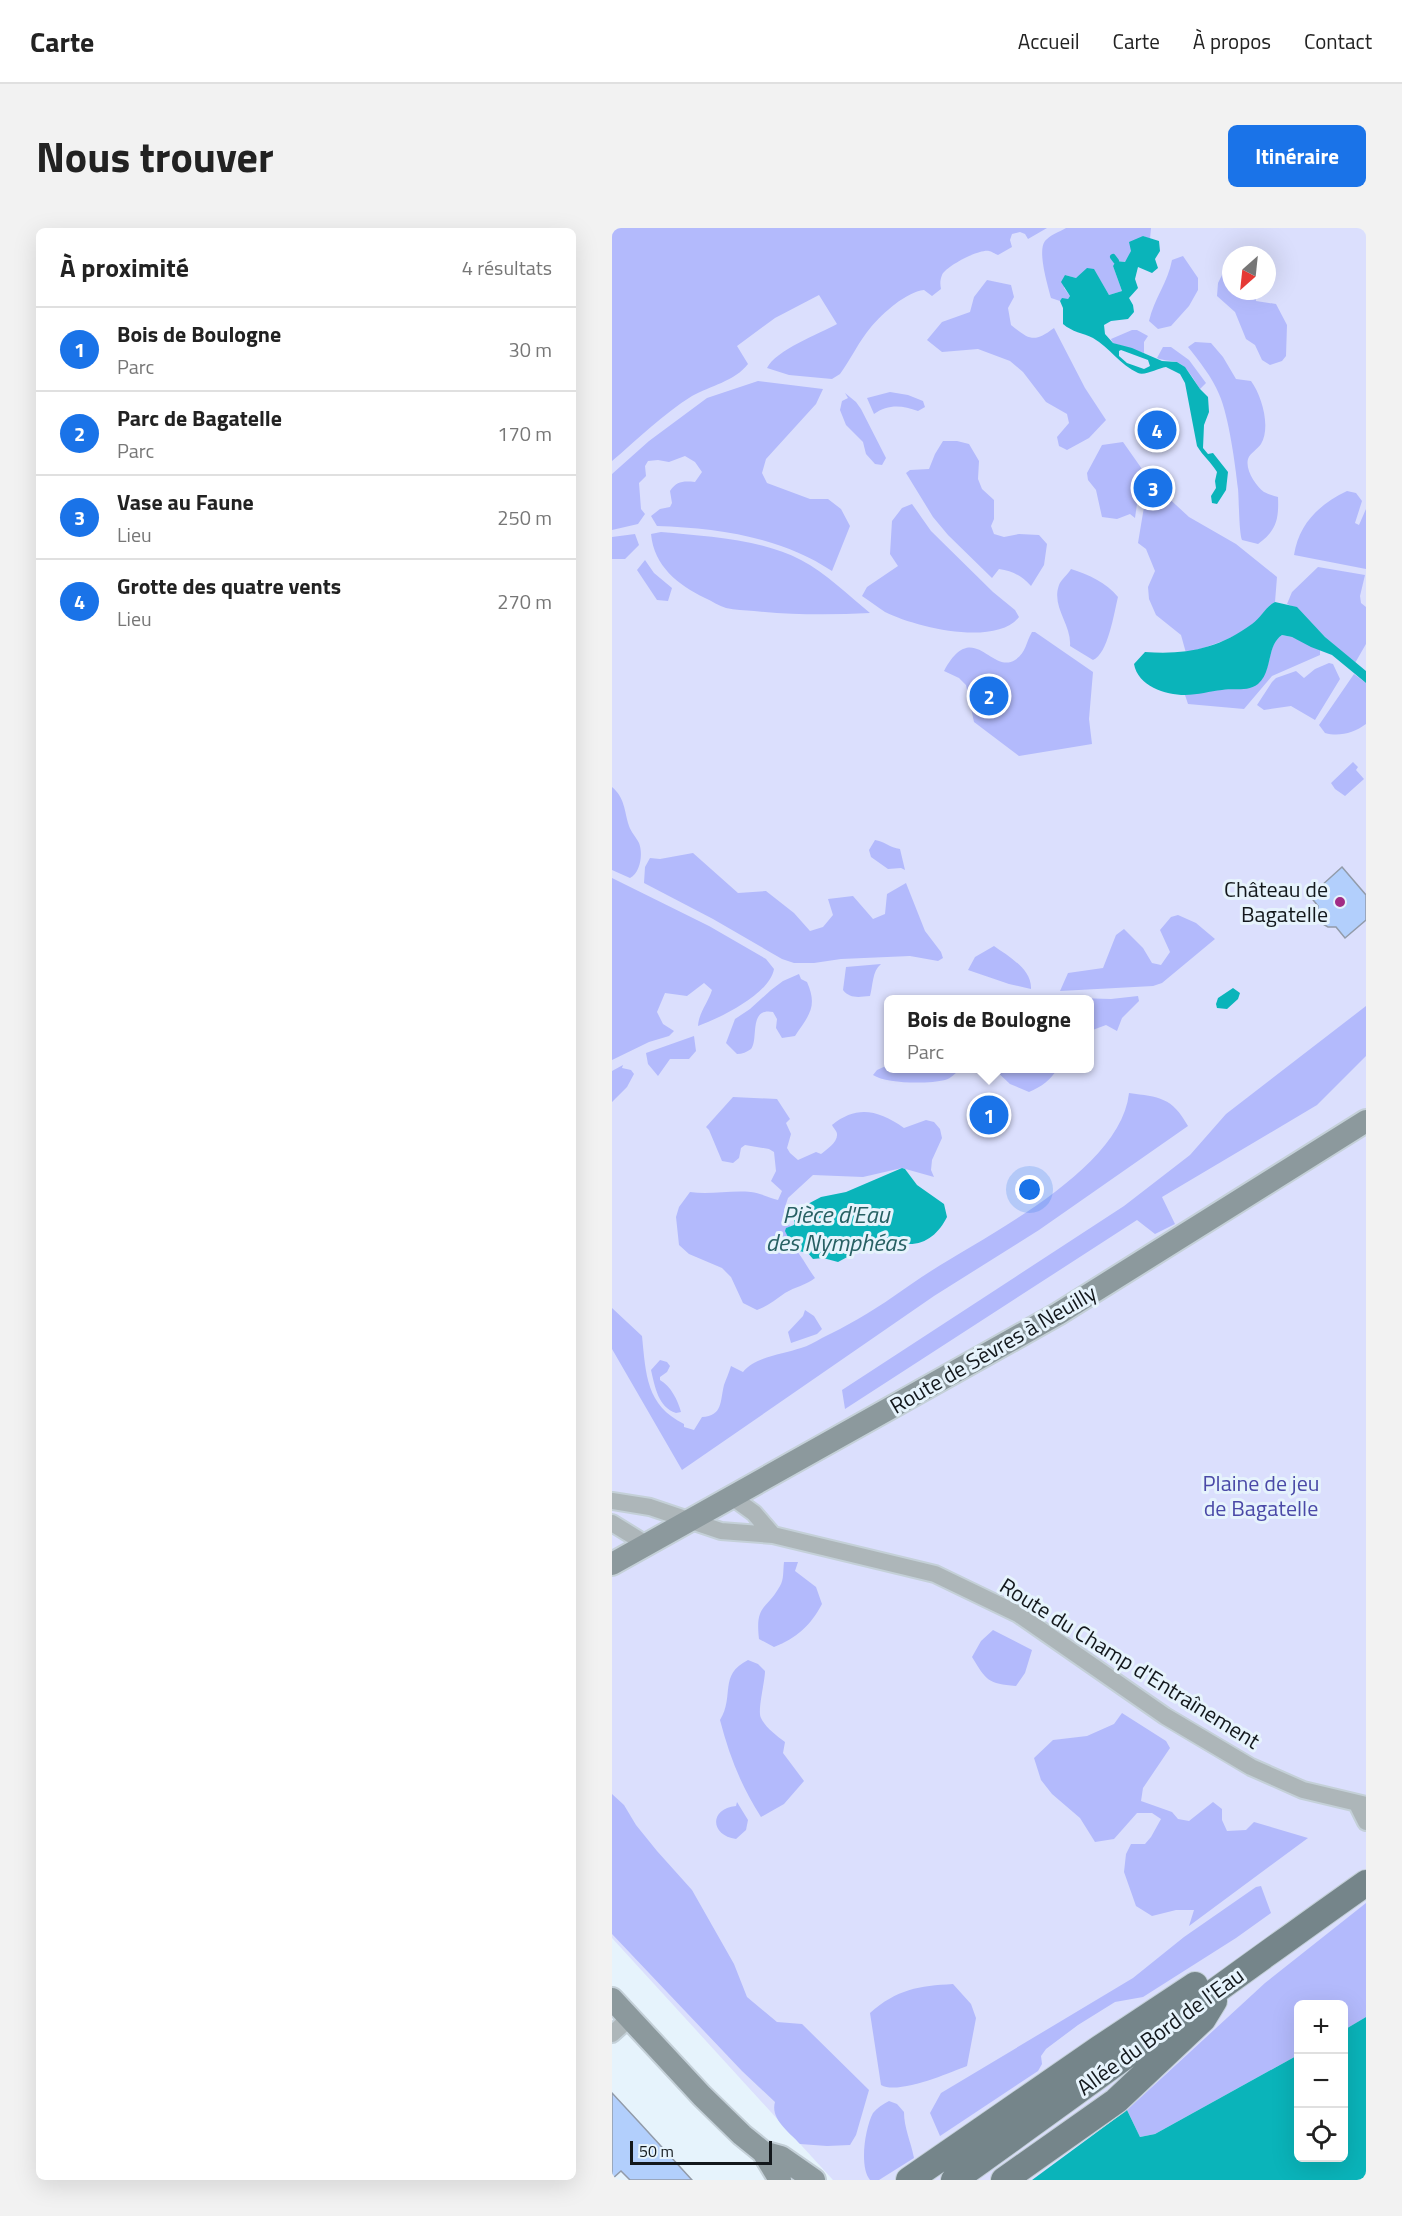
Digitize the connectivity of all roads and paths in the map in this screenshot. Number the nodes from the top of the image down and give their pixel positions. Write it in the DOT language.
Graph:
graph roads {
  1 [pos="1366,1121"];
  2 [pos="732,1497"];
  3 [pos="612,1501"];
  4 [pos="688,1521"];
  5 [pos="612,1523"];
  6 [pos="773,1535"];
  7 [pos="646,1544"];
  8 [pos="612,1564"];
  9 [pos="1362,1805"];
  10 [pos="1366,1822"];
  11 [pos="1366,1883"];
  12 [pos="1225,1982"];
  13 [pos="612,1999"];
  14 [pos="630,2018"];
  15 [pos="612,2034"];
  16 [pos="764,2152"];
  17 [pos="780,2180"];
  18 [pos="814,2180"];
  19 [pos="909,2180"];
  20 [pos="954,2180"];
  21 [pos="1004,2180"];
  1 -- 2 [label="street, Route de Sèvres à Neuilly"];
  2 -- 4 [label="street, Route de Sèvres à Neuilly"];
  2 -- 6 [label="street"];
  3 -- 4 [label="street, Route du Champ d'Entraînement"];
  4 -- 6 [label="street, Route du Champ d'Entraînement"];
  4 -- 7 [label="street, Route de Sèvres à Neuilly"];
  5 -- 7 [label="street"];
  6 -- 9 [label="street, Route du Champ d'Entraînement"];
  7 -- 8 [label="street, Route de Sèvres à Neuilly"];
  9 -- 10 [label="street, Route du Champ d'Entraînement"];
  11 -- 12 [label="main road, Allée du Bord de l'Eau"];
  12 -- 19 [label="main road"];
  12 -- 20 [label="main road, Allée du Bord de l'Eau"];
  12 -- 21 [label="main road"];
  13 -- 14 [label="street"];
  14 -- 15 [label="street"];
  14 -- 16 [label="street"];
  16 -- 17 [label="street"];
  16 -- 18 [label="street"];
}
